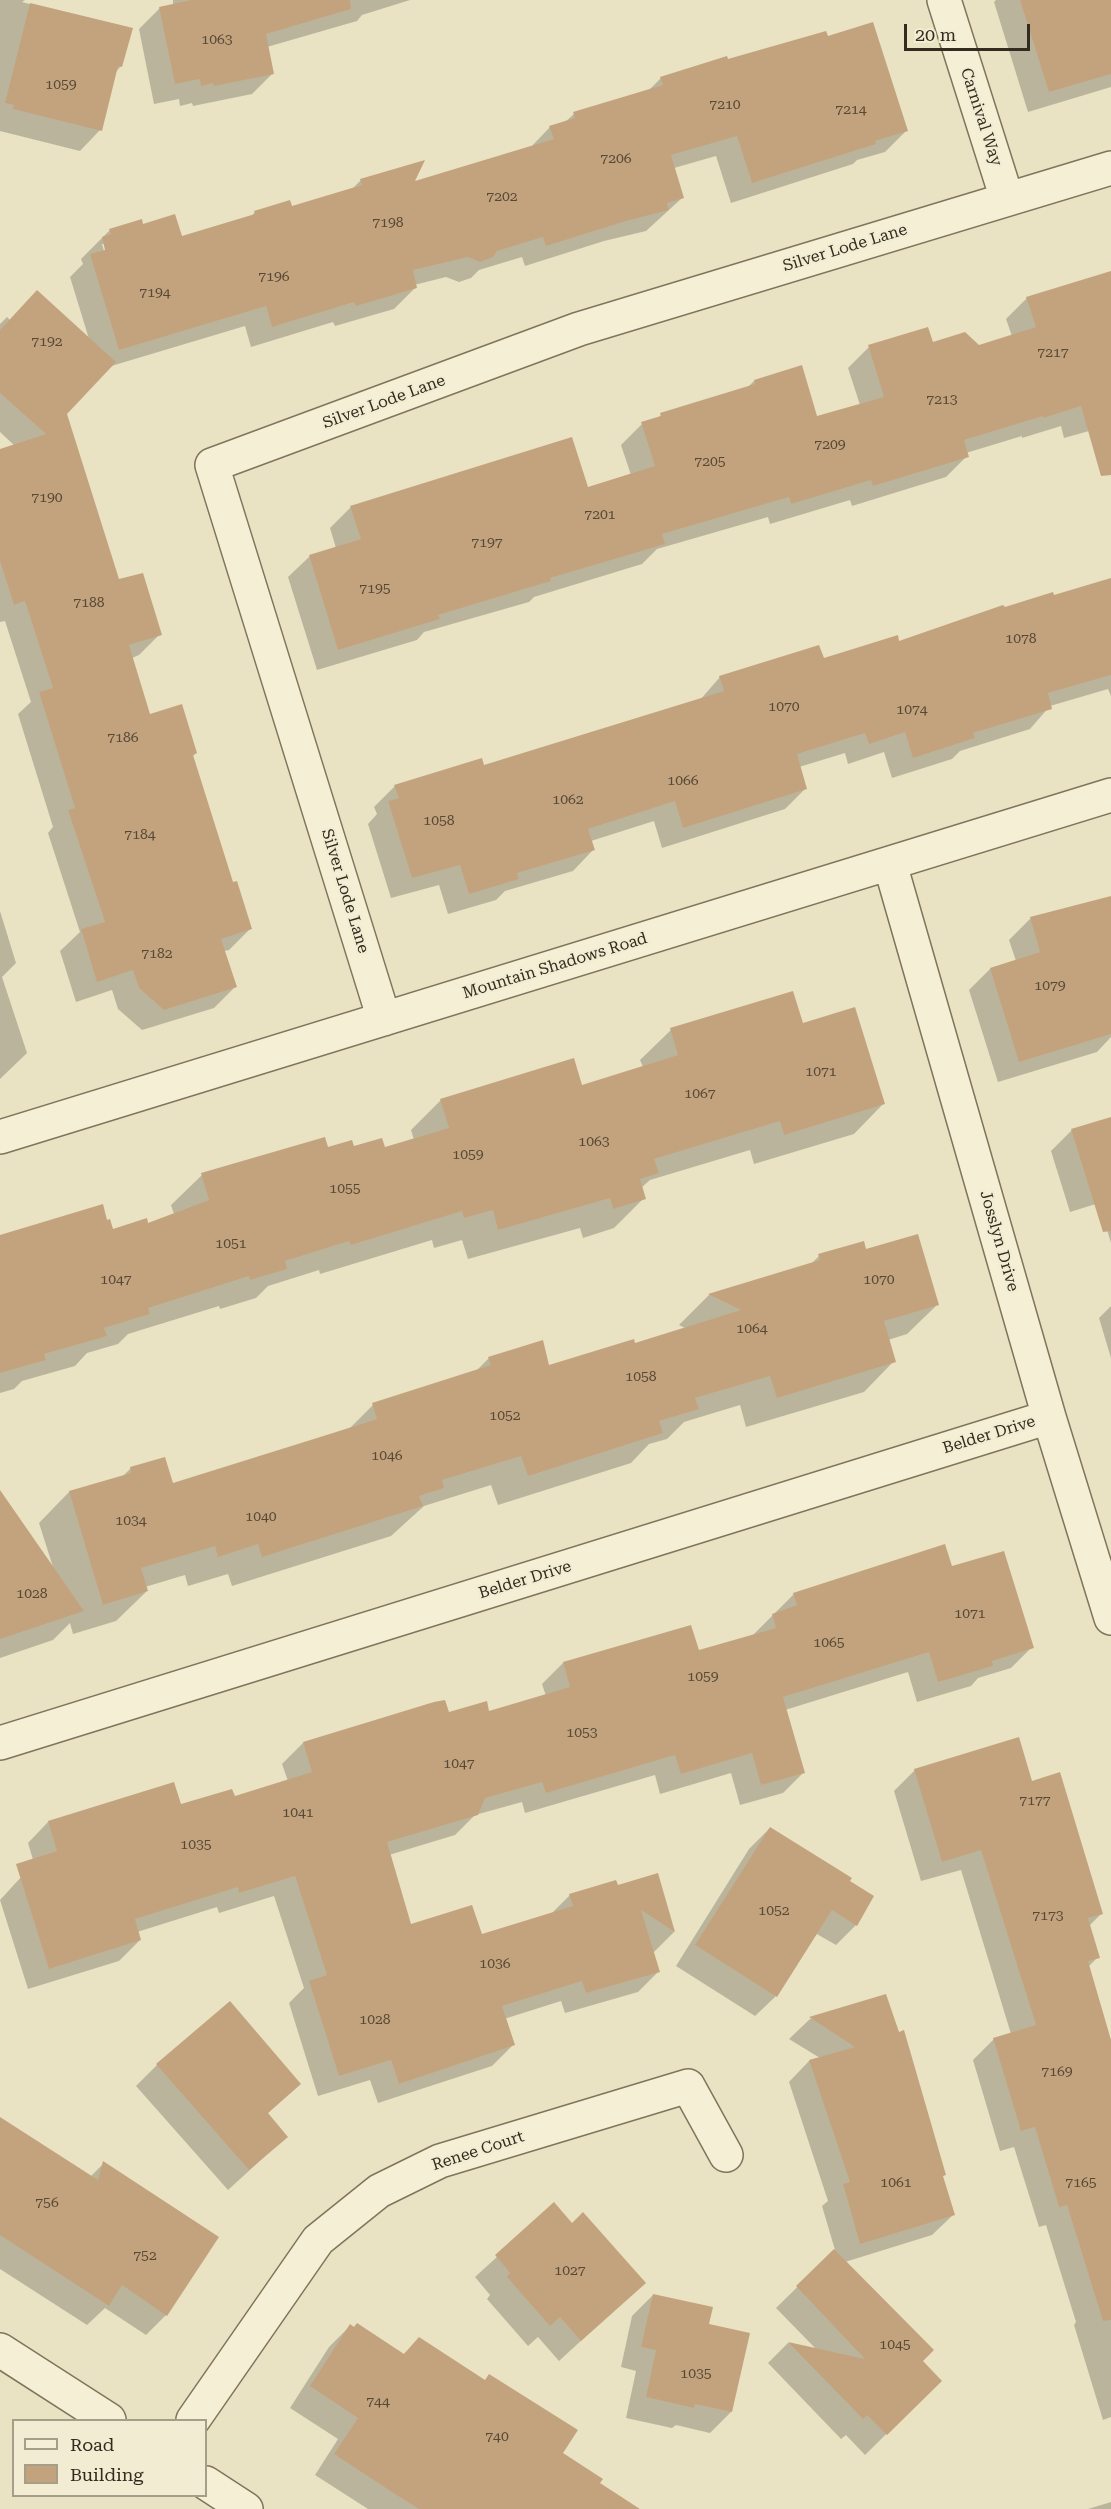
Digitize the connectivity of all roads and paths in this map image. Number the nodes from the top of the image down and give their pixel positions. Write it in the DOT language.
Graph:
graph roads {
  1 [pos="944,0"];
  2 [pos="1111,168"];
  3 [pos="1007,199"];
  4 [pos="1111,795"];
  5 [pos="890,864"];
  6 [pos="384,1019"];
  7 [pos="0,1137"];
  8 [pos="1049,1417"];
  9 [pos="1111,1618"];
  10 [pos="0,1743"];
  11 [pos="726,2155"];
  12 [pos="0,2350"];
  13 [pos="106,2419"];
  14 [pos="194,2419"];
  15 [pos="207,2484"];
  16 [pos="246,2509"];
  1 -- 3 [label="street, Carnival Way"];
  2 -- 3 [label="street, Silver Lode Lane"];
  3 -- 6 [label="street, Silver Lode Lane"];
  4 -- 5 [label="street, Mountain Shadows Road"];
  5 -- 6 [label="street, Mountain Shadows Road"];
  5 -- 8 [label="street, Josslyn Drive"];
  6 -- 7 [label="street, Mountain Shadows Road"];
  8 -- 9 [label="street, Josslyn Drive"];
  8 -- 10 [label="street, Belder Drive"];
  11 -- 14 [label="street, Renee Court"];
  12 -- 13 [label="street"];
  15 -- 16 [label="street"];
}
